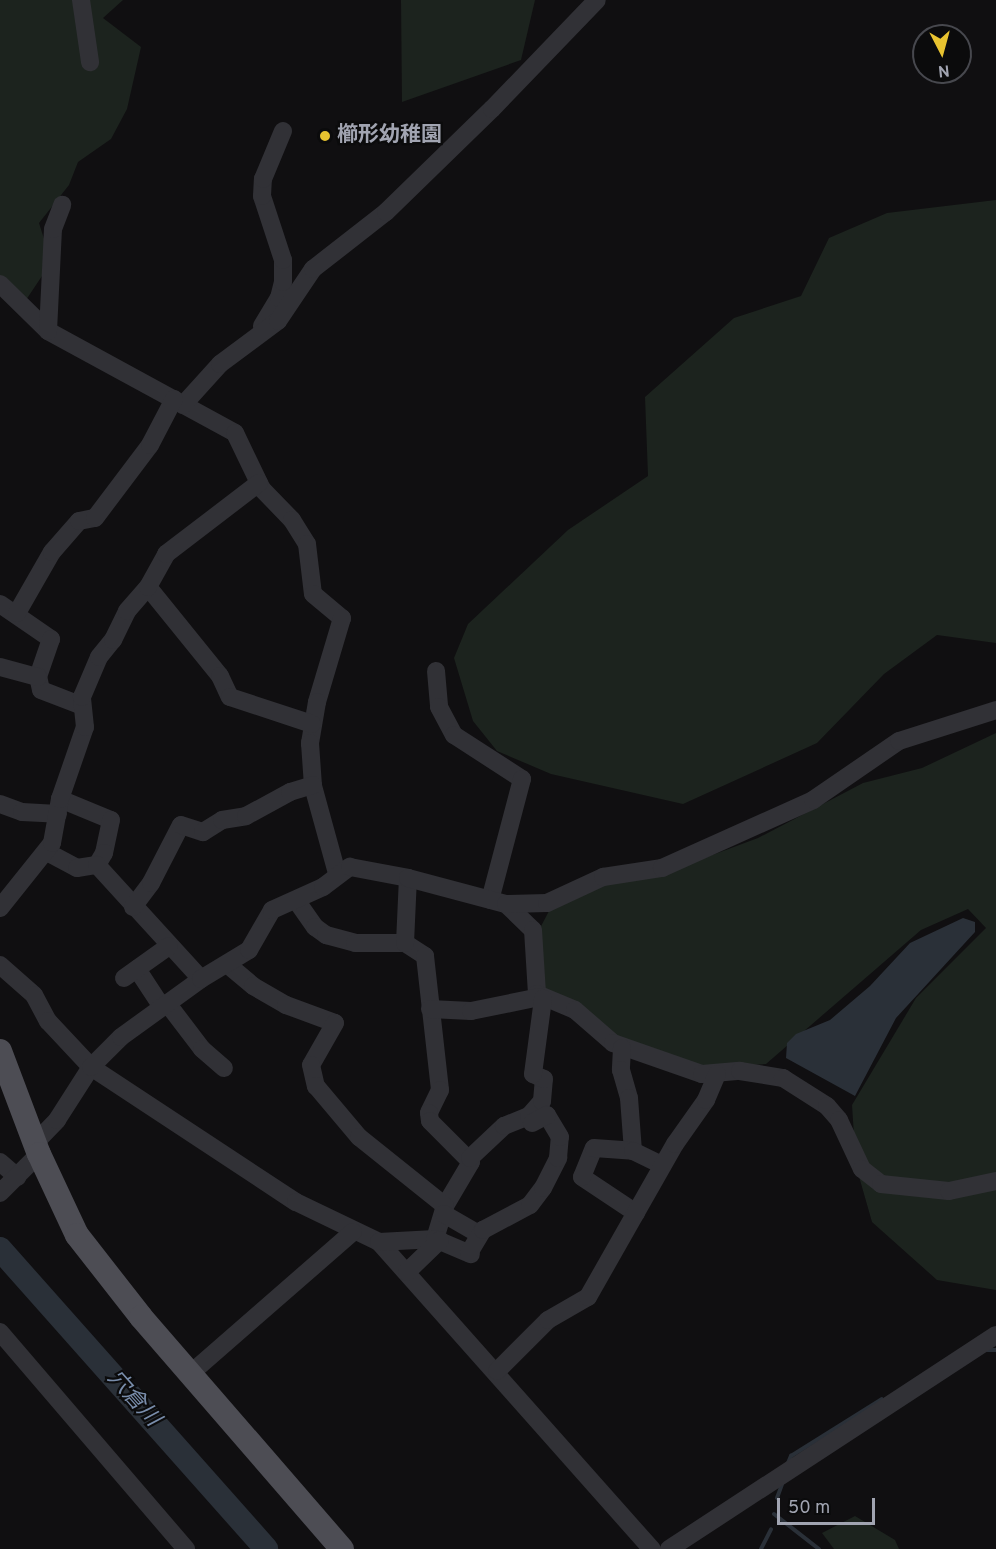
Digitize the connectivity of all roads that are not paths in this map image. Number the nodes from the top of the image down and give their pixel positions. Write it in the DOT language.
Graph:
graph roads {
  1 [pos="81,0"];
  2 [pos="597,0"];
  3 [pos="90,62"];
  4 [pos="283,130"];
  5 [pos="62,205"];
  6 [pos="0,284"];
  7 [pos="48,331"];
  8 [pos="252,339"];
  9 [pos="179,402"];
  10 [pos="259,483"];
  11 [pos="148,588"];
  12 [pos="0,604"];
  13 [pos="16,613"];
  14 [pos="0,667"];
  15 [pos="436,671"];
  16 [pos="38,677"];
  17 [pos="80,705"];
  18 [pos="996,710"];
  19 [pos="312,724"];
  20 [pos="313,785"];
  21 [pos="0,804"];
  22 [pos="59,807"];
  23 [pos="47,852"];
  24 [pos="97,865"];
  25 [pos="337,873"];
  26 [pos="408,878"];
  27 [pos="297,900"];
  28 [pos="498,902"];
  29 [pos="133,907"];
  30 [pos="0,908"];
  31 [pos="405,943"];
  32 [pos="169,946"];
  33 [pos="227,964"];
  34 [pos="0,965"];
  35 [pos="201,979"];
  36 [pos="542,998"];
  37 [pos="165,1005"];
  38 [pos="430,1010"];
  39 [pos="622,1048"];
  40 [pos="0,1051"];
  41 [pos="91,1067"];
  42 [pos="224,1068"];
  43 [pos="717,1074"];
  44 [pos="532,1123"];
  45 [pos="37,1149"];
  46 [pos="633,1151"];
  47 [pos="470,1158"];
  48 [pos="558,1158"];
  49 [pos="589,1161"];
  50 [pos="0,1162"];
  51 [pos="662,1165"];
  52 [pos="996,1181"];
  53 [pos="9,1185"];
  54 [pos="444,1210"];
  55 [pos="636,1213"];
  56 [pos="353,1232"];
  57 [pos="478,1234"];
  58 [pos="438,1240"];
  59 [pos="379,1242"];
  60 [pos="407,1272"];
  61 [pos="0,1332"];
  62 [pos="996,1335"];
  63 [pos="497,1371"];
  64 [pos="190,1374"];
  65 [pos="186,1549"];
  66 [pos="342,1549"];
  67 [pos="652,1549"];
  68 [pos="669,1549"];
  1 -- 3 [label="street"];
  2 -- 8 [label="street"];
  4 -- 8 [label="street"];
  5 -- 7 [label="street"];
  6 -- 7 [label="street"];
  7 -- 9 [label="street"];
  8 -- 9 [label="street"];
  9 -- 10 [label="street"];
  9 -- 13 [label="street"];
  10 -- 11 [label="street"];
  10 -- 19 [label="street"];
  11 -- 17 [label="street"];
  11 -- 19 [label="street"];
  12 -- 13 [label="street"];
  13 -- 16 [label="street"];
  14 -- 16 [label="street"];
  15 -- 28 [label="street"];
  16 -- 17 [label="street"];
  17 -- 22 [label="street"];
  18 -- 28 [label="street"];
  19 -- 20 [label="street"];
  20 -- 25 [label="street"];
  20 -- 29 [label="street"];
  21 -- 22 [label="street"];
  22 -- 23 [label="street"];
  22 -- 24 [label="street"];
  23 -- 24 [label="street"];
  23 -- 30 [label="street"];
  24 -- 29 [label="street"];
  25 -- 26 [label="street"];
  25 -- 27 [label="street"];
  26 -- 28 [label="street"];
  26 -- 31 [label="street"];
  27 -- 31 [label="street"];
  27 -- 33 [label="street"];
  28 -- 36 [label="street"];
  29 -- 32 [label="street"];
  31 -- 38 [label="street"];
  32 -- 35 [label="street"];
  32 -- 37 [label="street"];
  33 -- 35 [label="street"];
  33 -- 54 [label="street"];
  34 -- 41 [label="street"];
  35 -- 37 [label="street"];
  36 -- 38 [label="street"];
  36 -- 39 [label="street"];
  36 -- 47 [label="street"];
  37 -- 41 [label="street"];
  37 -- 42 [label="street"];
  38 -- 47 [label="street"];
  39 -- 43 [label="street"];
  39 -- 46 [label="street"];
  40 -- 45 [label="main road"];
  41 -- 45 [label="street"];
  41 -- 56 [label="street"];
  43 -- 51 [label="street"];
  43 -- 52 [label="street"];
  44 -- 48 [label="street"];
  45 -- 53 [label="street"];
  45 -- 64 [label="main road"];
  46 -- 49 [label="street"];
  46 -- 51 [label="street"];
  47 -- 54 [label="street"];
  48 -- 49 [label="street"];
  48 -- 57 [label="street"];
  49 -- 55 [label="street"];
  50 -- 53 [label="street"];
  51 -- 55 [label="street"];
  54 -- 57 [label="street"];
  54 -- 58 [label="street"];
  55 -- 63 [label="street"];
  56 -- 59 [label="street"];
  56 -- 64 [label="street"];
  57 -- 58 [label="street"];
  58 -- 59 [label="street"];
  58 -- 60 [label="street"];
  59 -- 60 [label="street"];
  60 -- 63 [label="street"];
  61 -- 65 [label="street"];
  62 -- 68 [label="street"];
  63 -- 67 [label="street"];
  64 -- 66 [label="main road"];
}
